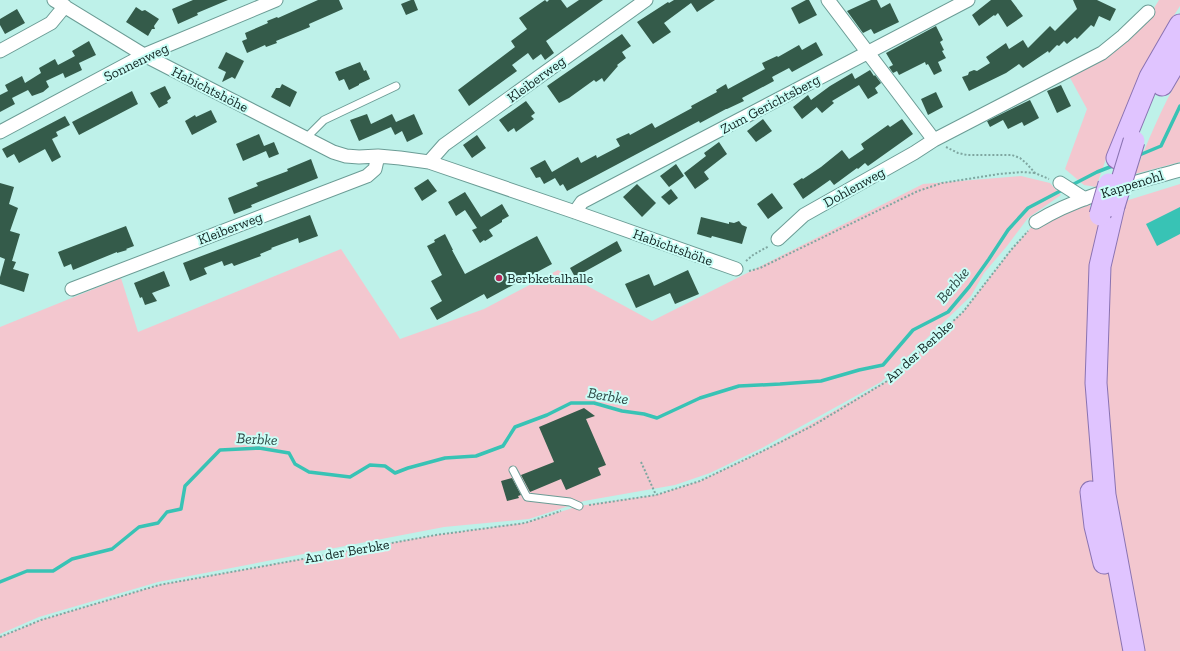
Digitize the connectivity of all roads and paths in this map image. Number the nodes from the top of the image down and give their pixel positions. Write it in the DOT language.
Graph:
graph roads {
  1 [pos="276,0"];
  2 [pos="646,0"];
  3 [pos="828,0"];
  4 [pos="968,0"];
  5 [pos="59,3"];
  6 [pos="1148,12"];
  7 [pos="1180,24"];
  8 [pos="0,51"];
  9 [pos="868,53"];
  10 [pos="1180,54"];
  11 [pos="144,55"];
  12 [pos="396,86"];
  13 [pos="0,132"];
  14 [pos="306,138"];
  15 [pos="934,140"];
  16 [pos="378,156"];
  17 [pos="429,162"];
  18 [pos="1180,170"];
  19 [pos="1060,183"];
  20 [pos="1079,195"];
  21 [pos="1107,211"];
  22 [pos="575,212"];
  23 [pos="1036,222"];
  24 [pos="778,239"];
  25 [pos="736,269"];
  26 [pos="72,290"];
  27 [pos="641,462"];
  28 [pos="513,470"];
  29 [pos="656,495"];
  30 [pos="579,506"];
  31 [pos="0,637"];
  32 [pos="1127,651"];
  33 [pos="1134,651"];
  1 -- 11 [label="street, Sonnenweg"];
  2 -- 17 [label="street, Kleiberweg"];
  3 -- 9 [label="street"];
  4 -- 9 [label="street, Zum Gerichtsberg"];
  5 -- 8 [label="street"];
  5 -- 11 [label="street, Habichtshöhe"];
  6 -- 15 [label="street"];
  7 -- 21 [label="main road, bridge"];
  9 -- 15 [label="street"];
  9 -- 22 [label="street, Zum Gerichtsberg"];
  10 -- 21 [label="main road, bridge"];
  11 -- 13 [label="street, Sonnenweg"];
  11 -- 14 [label="street, Habichtshöhe"];
  12 -- 14 [label="lane"];
  14 -- 16 [label="street, Habichtshöhe"];
  15 -- 24 [label="street, Dohlenweg"];
  15 -- 25 [label="path"];
  16 -- 17 [label="street, Habichtshöhe"];
  16 -- 26 [label="street, Kleiberweg"];
  17 -- 22 [label="street, Habichtshöhe"];
  18 -- 20 [label="street, Kappenohl"];
  19 -- 20 [label="street"];
  20 -- 23 [label="street"];
  21 -- 32 [label="main road"];
  21 -- 33 [label="main road"];
  22 -- 25 [label="street, Habichtshöhe"];
  23 -- 29 [label="path, An der Berbke"];
  24 -- 25 [label="path"];
  27 -- 29 [label="path"];
  28 -- 30 [label="lane"];
  29 -- 30 [label="path, An der Berbke"];
  30 -- 31 [label="path, An der Berbke"];
}
